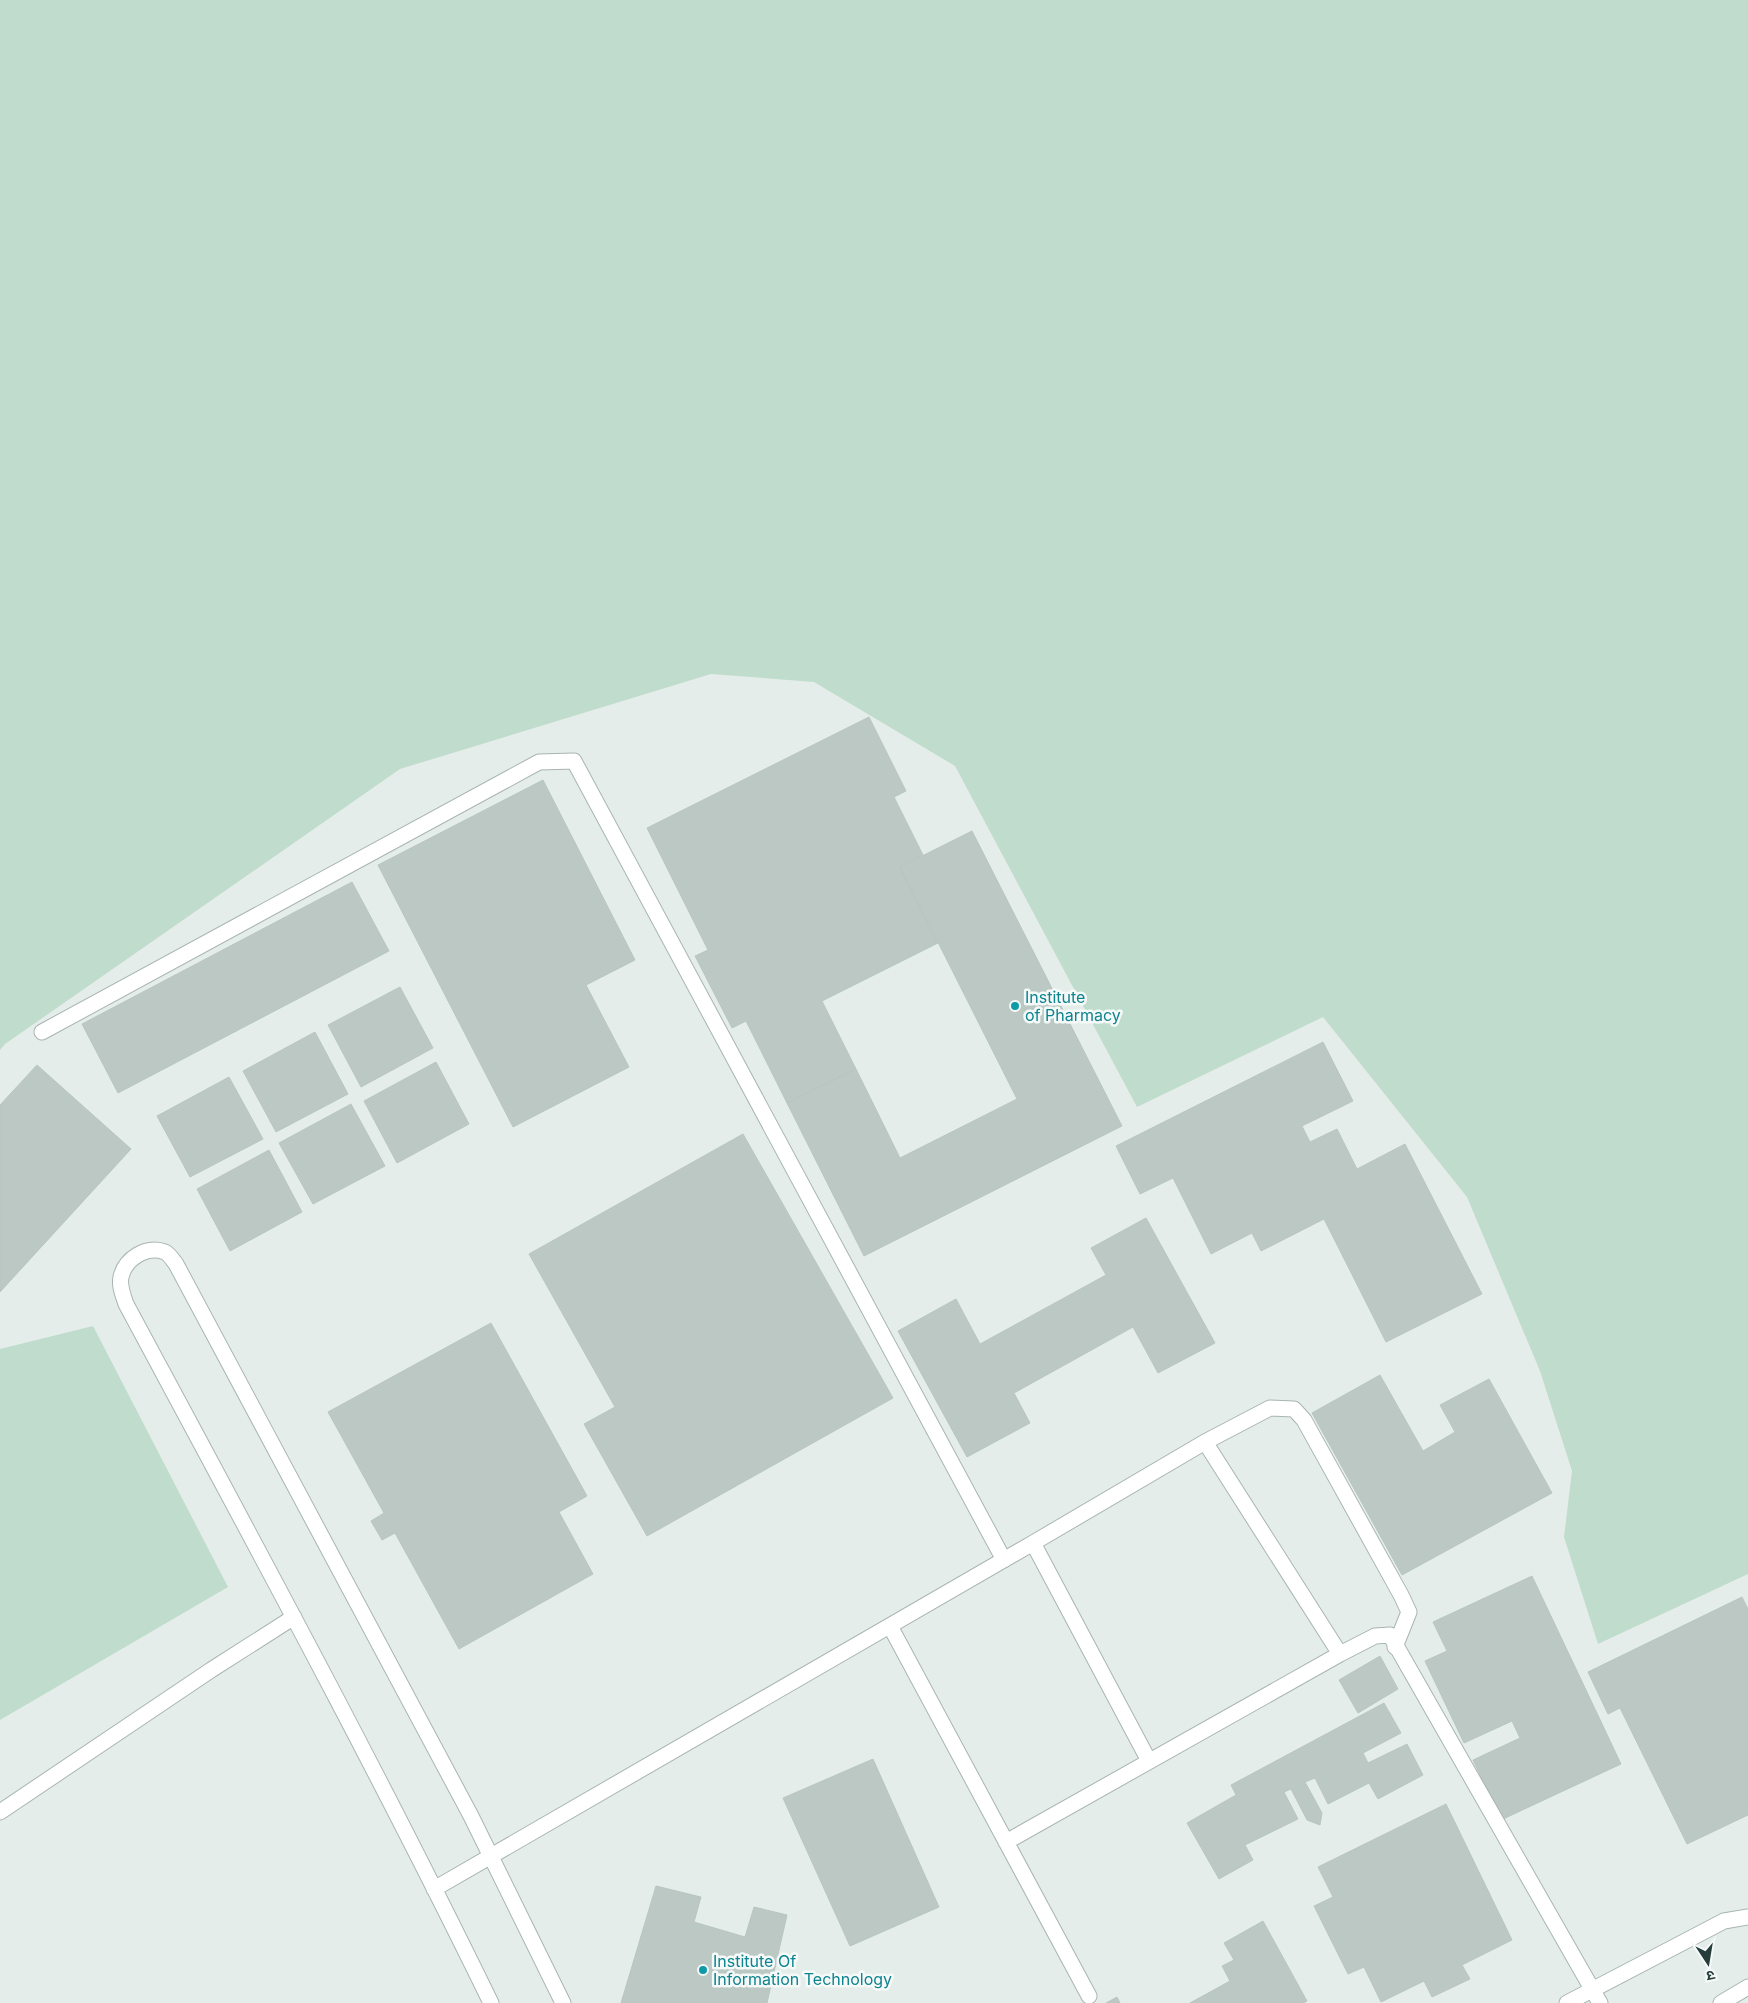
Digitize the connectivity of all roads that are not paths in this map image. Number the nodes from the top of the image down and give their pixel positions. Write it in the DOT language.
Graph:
graph roads {
  1 [pos="42,1032"];
  2 [pos="1205,1442"];
  3 [pos="1033,1543"];
  4 [pos="1004,1560"];
  5 [pos="294,1617"];
  6 [pos="890,1626"];
  7 [pos="1395,1647"];
  8 [pos="1340,1654"];
  9 [pos="1149,1761"];
  10 [pos="0,1812"];
  11 [pos="1006,1842"];
  12 [pos="491,1856"];
  13 [pos="434,1889"];
  14 [pos="1748,1917"];
  15 [pos="1748,1986"];
  16 [pos="1591,1989"];
  17 [pos="1089,1996"];
  18 [pos="491,2003"];
  19 [pos="563,2003"];
  20 [pos="1567,2003"];
  21 [pos="1600,2003"];
  22 [pos="1721,2003"];
  1 -- 4 [label="street"];
  2 -- 3 [label="street"];
  2 -- 7 [label="street"];
  2 -- 8 [label="street"];
  3 -- 4 [label="street"];
  3 -- 9 [label="street"];
  4 -- 6 [label="street"];
  5 -- 10 [label="street"];
  5 -- 12 [label="street"];
  5 -- 13 [label="street"];
  6 -- 11 [label="street"];
  6 -- 12 [label="street"];
  7 -- 8 [label="street"];
  7 -- 16 [label="street"];
  8 -- 9 [label="street"];
  9 -- 11 [label="street"];
  11 -- 17 [label="street"];
  12 -- 13 [label="street"];
  12 -- 19 [label="street"];
  13 -- 18 [label="street"];
  14 -- 16 [label="street"];
  15 -- 22 [label="street"];
  16 -- 20 [label="street"];
  16 -- 21 [label="street"];
}
